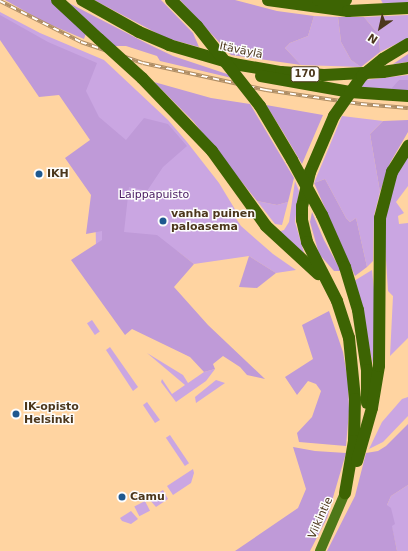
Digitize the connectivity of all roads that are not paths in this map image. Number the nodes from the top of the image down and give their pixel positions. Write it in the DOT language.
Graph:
graph roads {
  1 [pos="57,0"];
  2 [pos="82,0"];
  3 [pos="171,0"];
  4 [pos="268,0"];
  5 [pos="318,0"];
  6 [pos="346,0"];
  7 [pos="408,8"];
  8 [pos="408,44"];
  9 [pos="204,56"];
  10 [pos="408,68"];
  11 [pos="408,96"];
  12 [pos="408,146"];
  13 [pos="333,292"];
  14 [pos="365,434"];
  15 [pos="345,494"];
  16 [pos="320,551"];
  1 -- 13 [label="highway, bridge"];
  2 -- 9 [label="highway, Itäväylä / 170"];
  3 -- 14 [label="highway, bridge"];
  4 -- 7 [label="highway"];
  5 -- 6 [label="highway"];
  8 -- 13 [label="highway, bridge"];
  9 -- 10 [label="highway, Itäväylä / 170"];
  9 -- 11 [label="highway"];
  12 -- 14 [label="highway"];
  13 -- 15 [label="highway"];
  14 -- 15 [label="highway"];
  15 -- 16 [label="main road, Viikintie"];
}
